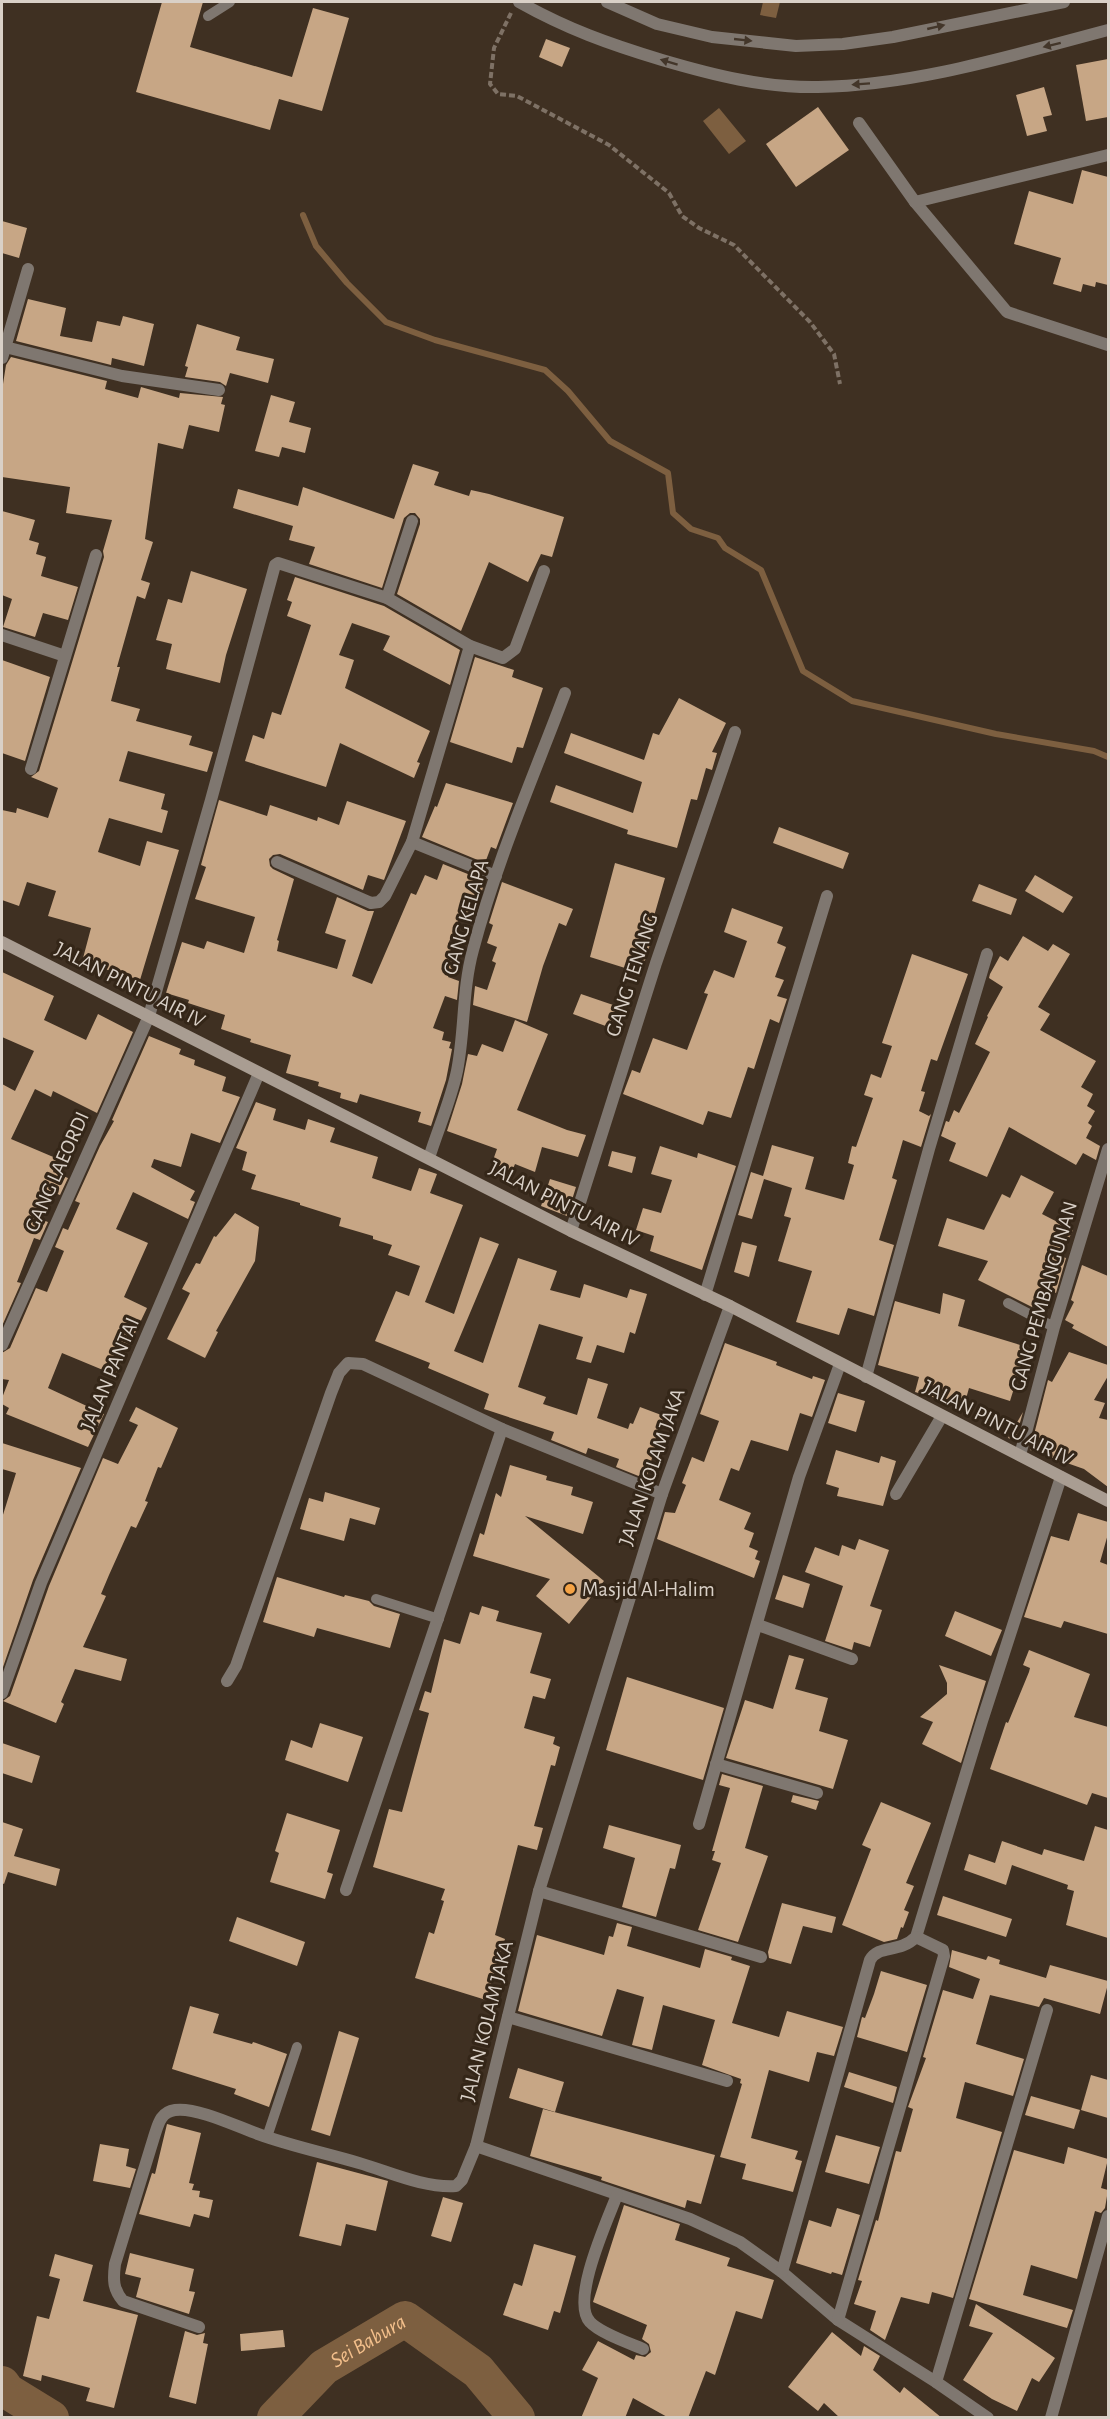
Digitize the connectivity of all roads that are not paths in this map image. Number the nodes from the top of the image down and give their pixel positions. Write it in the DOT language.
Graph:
graph roads {
  1 [pos="230,2"];
  2 [pos="607,2"];
  3 [pos="1064,2"];
  4 [pos="515,6"];
  5 [pos="208,16"];
  6 [pos="1108,30"];
  7 [pos="859,123"];
  8 [pos="1108,155"];
  9 [pos="915,202"];
  10 [pos="28,269"];
  11 [pos="1108,345"];
  12 [pos="3,352"];
  13 [pos="219,390"];
  14 [pos="412,521"];
  15 [pos="96,555"];
  16 [pos="544,572"];
  17 [pos="387,598"];
  18 [pos="2,635"];
  19 [pos="470,646"];
  20 [pos="65,656"];
  21 [pos="565,693"];
  22 [pos="735,732"];
  23 [pos="31,769"];
  24 [pos="412,842"];
  25 [pos="277,862"];
  26 [pos="496,876"];
  27 [pos="827,896"];
  28 [pos="2,942"];
  29 [pos="987,954"];
  30 [pos="149,1016"];
  31 [pos="259,1072"];
  32 [pos="1108,1149"];
  33 [pos="429,1158"];
  34 [pos="571,1231"];
  35 [pos="705,1295"];
  36 [pos="1008,1303"];
  37 [pos="730,1306"];
  38 [pos="1054,1327"];
  39 [pos="2,1345"];
  40 [pos="840,1364"];
  41 [pos="866,1377"];
  42 [pos="942,1416"];
  43 [pos="502,1429"];
  44 [pos="1020,1455"];
  45 [pos="1061,1477"];
  46 [pos="662,1494"];
  47 [pos="896,1494"];
  48 [pos="1108,1501"];
  49 [pos="376,1599"];
  50 [pos="439,1619"];
  51 [pos="758,1625"];
  52 [pos="852,1659"];
  53 [pos="227,1681"];
  54 [pos="2,1693"];
  55 [pos="716,1764"];
  56 [pos="817,1793"];
  57 [pos="699,1824"];
  58 [pos="346,1890"];
  59 [pos="539,1891"];
  60 [pos="916,1936"];
  61 [pos="761,1957"];
  62 [pos="1047,2010"];
  63 [pos="508,2017"];
  64 [pos="297,2047"];
  65 [pos="727,2081"];
  66 [pos="267,2137"];
  67 [pos="476,2146"];
  68 [pos="616,2195"];
  69 [pos="1108,2216"];
  70 [pos="782,2272"];
  71 [pos="838,2320"];
  72 [pos="199,2328"];
  73 [pos="643,2349"];
  74 [pos="936,2382"];
  75 [pos="988,2418"];
  76 [pos="1052,2418"];
  1 -- 5 [label="lane"];
  2 -- 3 [label="street, one-way"];
  6 -- 4 [label="street, one-way"];
  7 -- 9 [label="street"];
  8 -- 9 [label="street"];
  9 -- 11 [label="street"];
  10 -- 12 [label="street"];
  12 -- 13 [label="street"];
  14 -- 17 [label="street"];
  15 -- 20 [label="street"];
  16 -- 19 [label="street"];
  17 -- 19 [label="street"];
  17 -- 30 [label="street, GANG LAEORDI"];
  18 -- 20 [label="street"];
  19 -- 24 [label="street"];
  20 -- 23 [label="street"];
  21 -- 26 [label="street, GANG KELAPA"];
  22 -- 34 [label="street, GANG TENANG"];
  24 -- 25 [label="street"];
  24 -- 26 [label="street"];
  26 -- 33 [label="street, GANG KELAPA"];
  27 -- 35 [label="street"];
  28 -- 30 [label="main road, JALAN PINTU AIR IV"];
  29 -- 41 [label="street"];
  30 -- 31 [label="main road, JALAN PINTU AIR IV"];
  30 -- 39 [label="street, GANG LAEORDI"];
  31 -- 33 [label="main road, JALAN PINTU AIR IV"];
  31 -- 54 [label="street, JALAN PANTAI"];
  32 -- 38 [label="street, GANG PEMBANGUNAN"];
  33 -- 34 [label="main road, JALAN PINTU AIR IV"];
  34 -- 35 [label="main road, JALAN PINTU AIR IV"];
  35 -- 37 [label="main road, JALAN PINTU AIR IV"];
  36 -- 38 [label="lane"];
  37 -- 40 [label="main road, JALAN PINTU AIR IV"];
  37 -- 46 [label="street, JALAN KOLAM JAKA"];
  38 -- 44 [label="street, GANG PEMBANGUNAN"];
  40 -- 41 [label="main road, JALAN PINTU AIR IV"];
  40 -- 51 [label="street"];
  41 -- 42 [label="main road, JALAN PINTU AIR IV"];
  42 -- 44 [label="main road, JALAN PINTU AIR IV"];
  42 -- 47 [label="street"];
  43 -- 46 [label="street"];
  43 -- 50 [label="street"];
  43 -- 53 [label="street"];
  44 -- 45 [label="main road, JALAN PINTU AIR IV"];
  45 -- 48 [label="main road, JALAN PINTU AIR IV"];
  45 -- 60 [label="street"];
  46 -- 59 [label="street, JALAN KOLAM JAKA"];
  49 -- 50 [label="lane"];
  50 -- 58 [label="street"];
  51 -- 52 [label="street"];
  51 -- 55 [label="street"];
  55 -- 56 [label="street"];
  55 -- 57 [label="street"];
  59 -- 61 [label="street"];
  59 -- 63 [label="street, JALAN KOLAM JAKA"];
  60 -- 70 [label="street"];
  60 -- 71 [label="street"];
  62 -- 74 [label="street"];
  63 -- 65 [label="street"];
  63 -- 67 [label="street, JALAN KOLAM JAKA"];
  64 -- 66 [label="lane"];
  66 -- 67 [label="street, JALAN KOLAM JAKA"];
  66 -- 72 [label="street, JALAN KOLAM JAKA"];
  67 -- 68 [label="street"];
  68 -- 70 [label="street"];
  68 -- 73 [label="street"];
  69 -- 76 [label="street"];
  70 -- 71 [label="street"];
  71 -- 74 [label="street"];
  74 -- 75 [label="street"];
}
